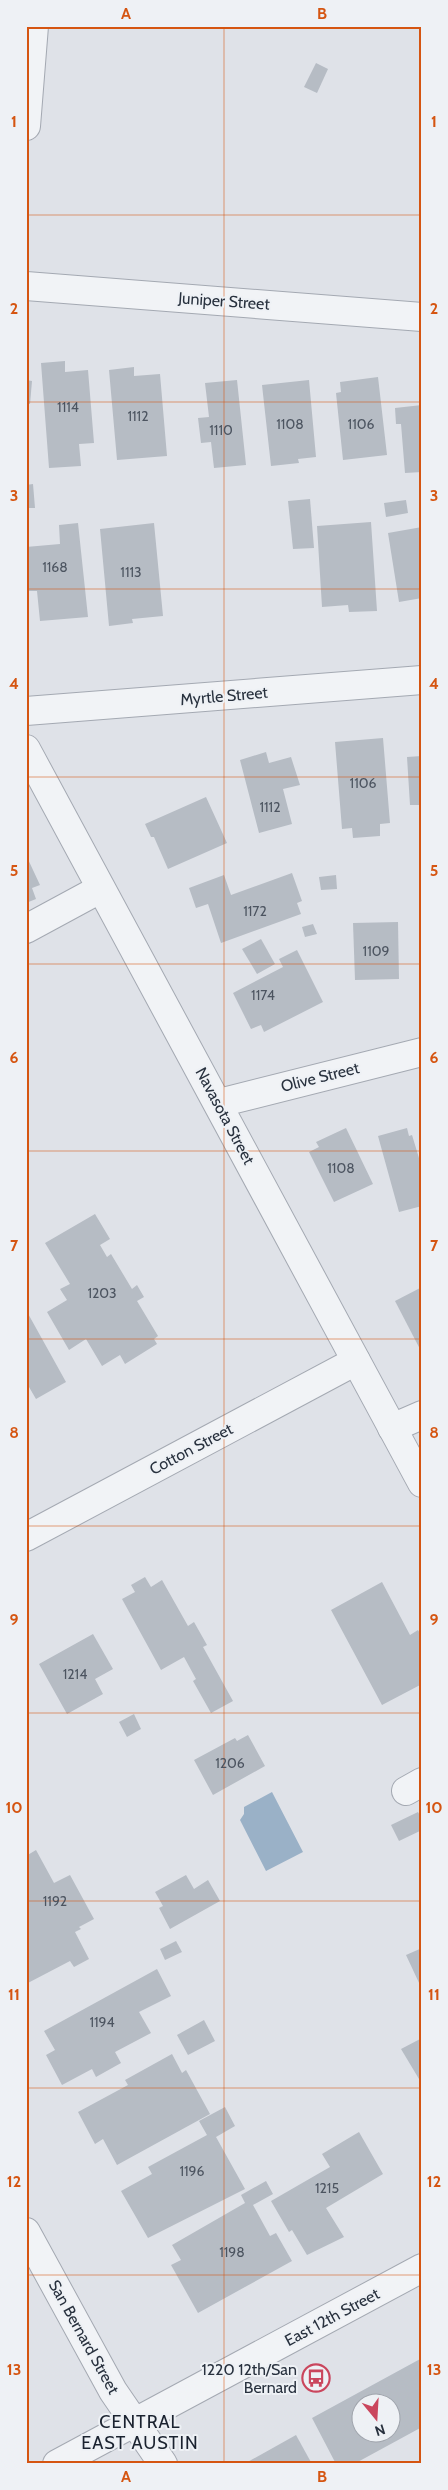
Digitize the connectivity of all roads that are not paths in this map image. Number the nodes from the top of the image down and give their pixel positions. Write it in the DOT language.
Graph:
graph roads {
  1 [pos="34,26"];
  2 [pos="26,126"];
  3 [pos="26,286"];
  4 [pos="422,317"];
  5 [pos="422,680"];
  6 [pos="26,711"];
  7 [pos="26,749"];
  8 [pos="100,889"];
  9 [pos="26,929"];
  10 [pos="422,1052"];
  11 [pos="218,1102"];
  12 [pos="356,1361"];
  13 [pos="422,1415"];
  14 [pos="392,1428"];
  15 [pos="422,1483"];
  16 [pos="26,1538"];
  17 [pos="26,2232"];
  18 [pos="422,2268"];
  19 [pos="134,2423"];
  20 [pos="57,2464"];
  21 [pos="163,2464"];
  1 -- 2 [label="street"];
  3 -- 4 [label="street, Juniper Street"];
  5 -- 6 [label="street, Myrtle Street"];
  7 -- 8 [label="street, Navasota Street"];
  8 -- 9 [label="street"];
  8 -- 11 [label="street, Navasota Street"];
  10 -- 11 [label="street, Olive Street"];
  11 -- 12 [label="street, Navasota Street"];
  12 -- 14 [label="street, Navasota Street"];
  12 -- 16 [label="street, Cotton Street"];
  13 -- 14 [label="street"];
  14 -- 15 [label="street, Navasota Street"];
  17 -- 19 [label="street, San Bernard Street"];
  18 -- 19 [label="street, East 12th Street"];
  19 -- 20 [label="street, East 12th Street"];
  19 -- 21 [label="street, San Bernard Street"];
}
